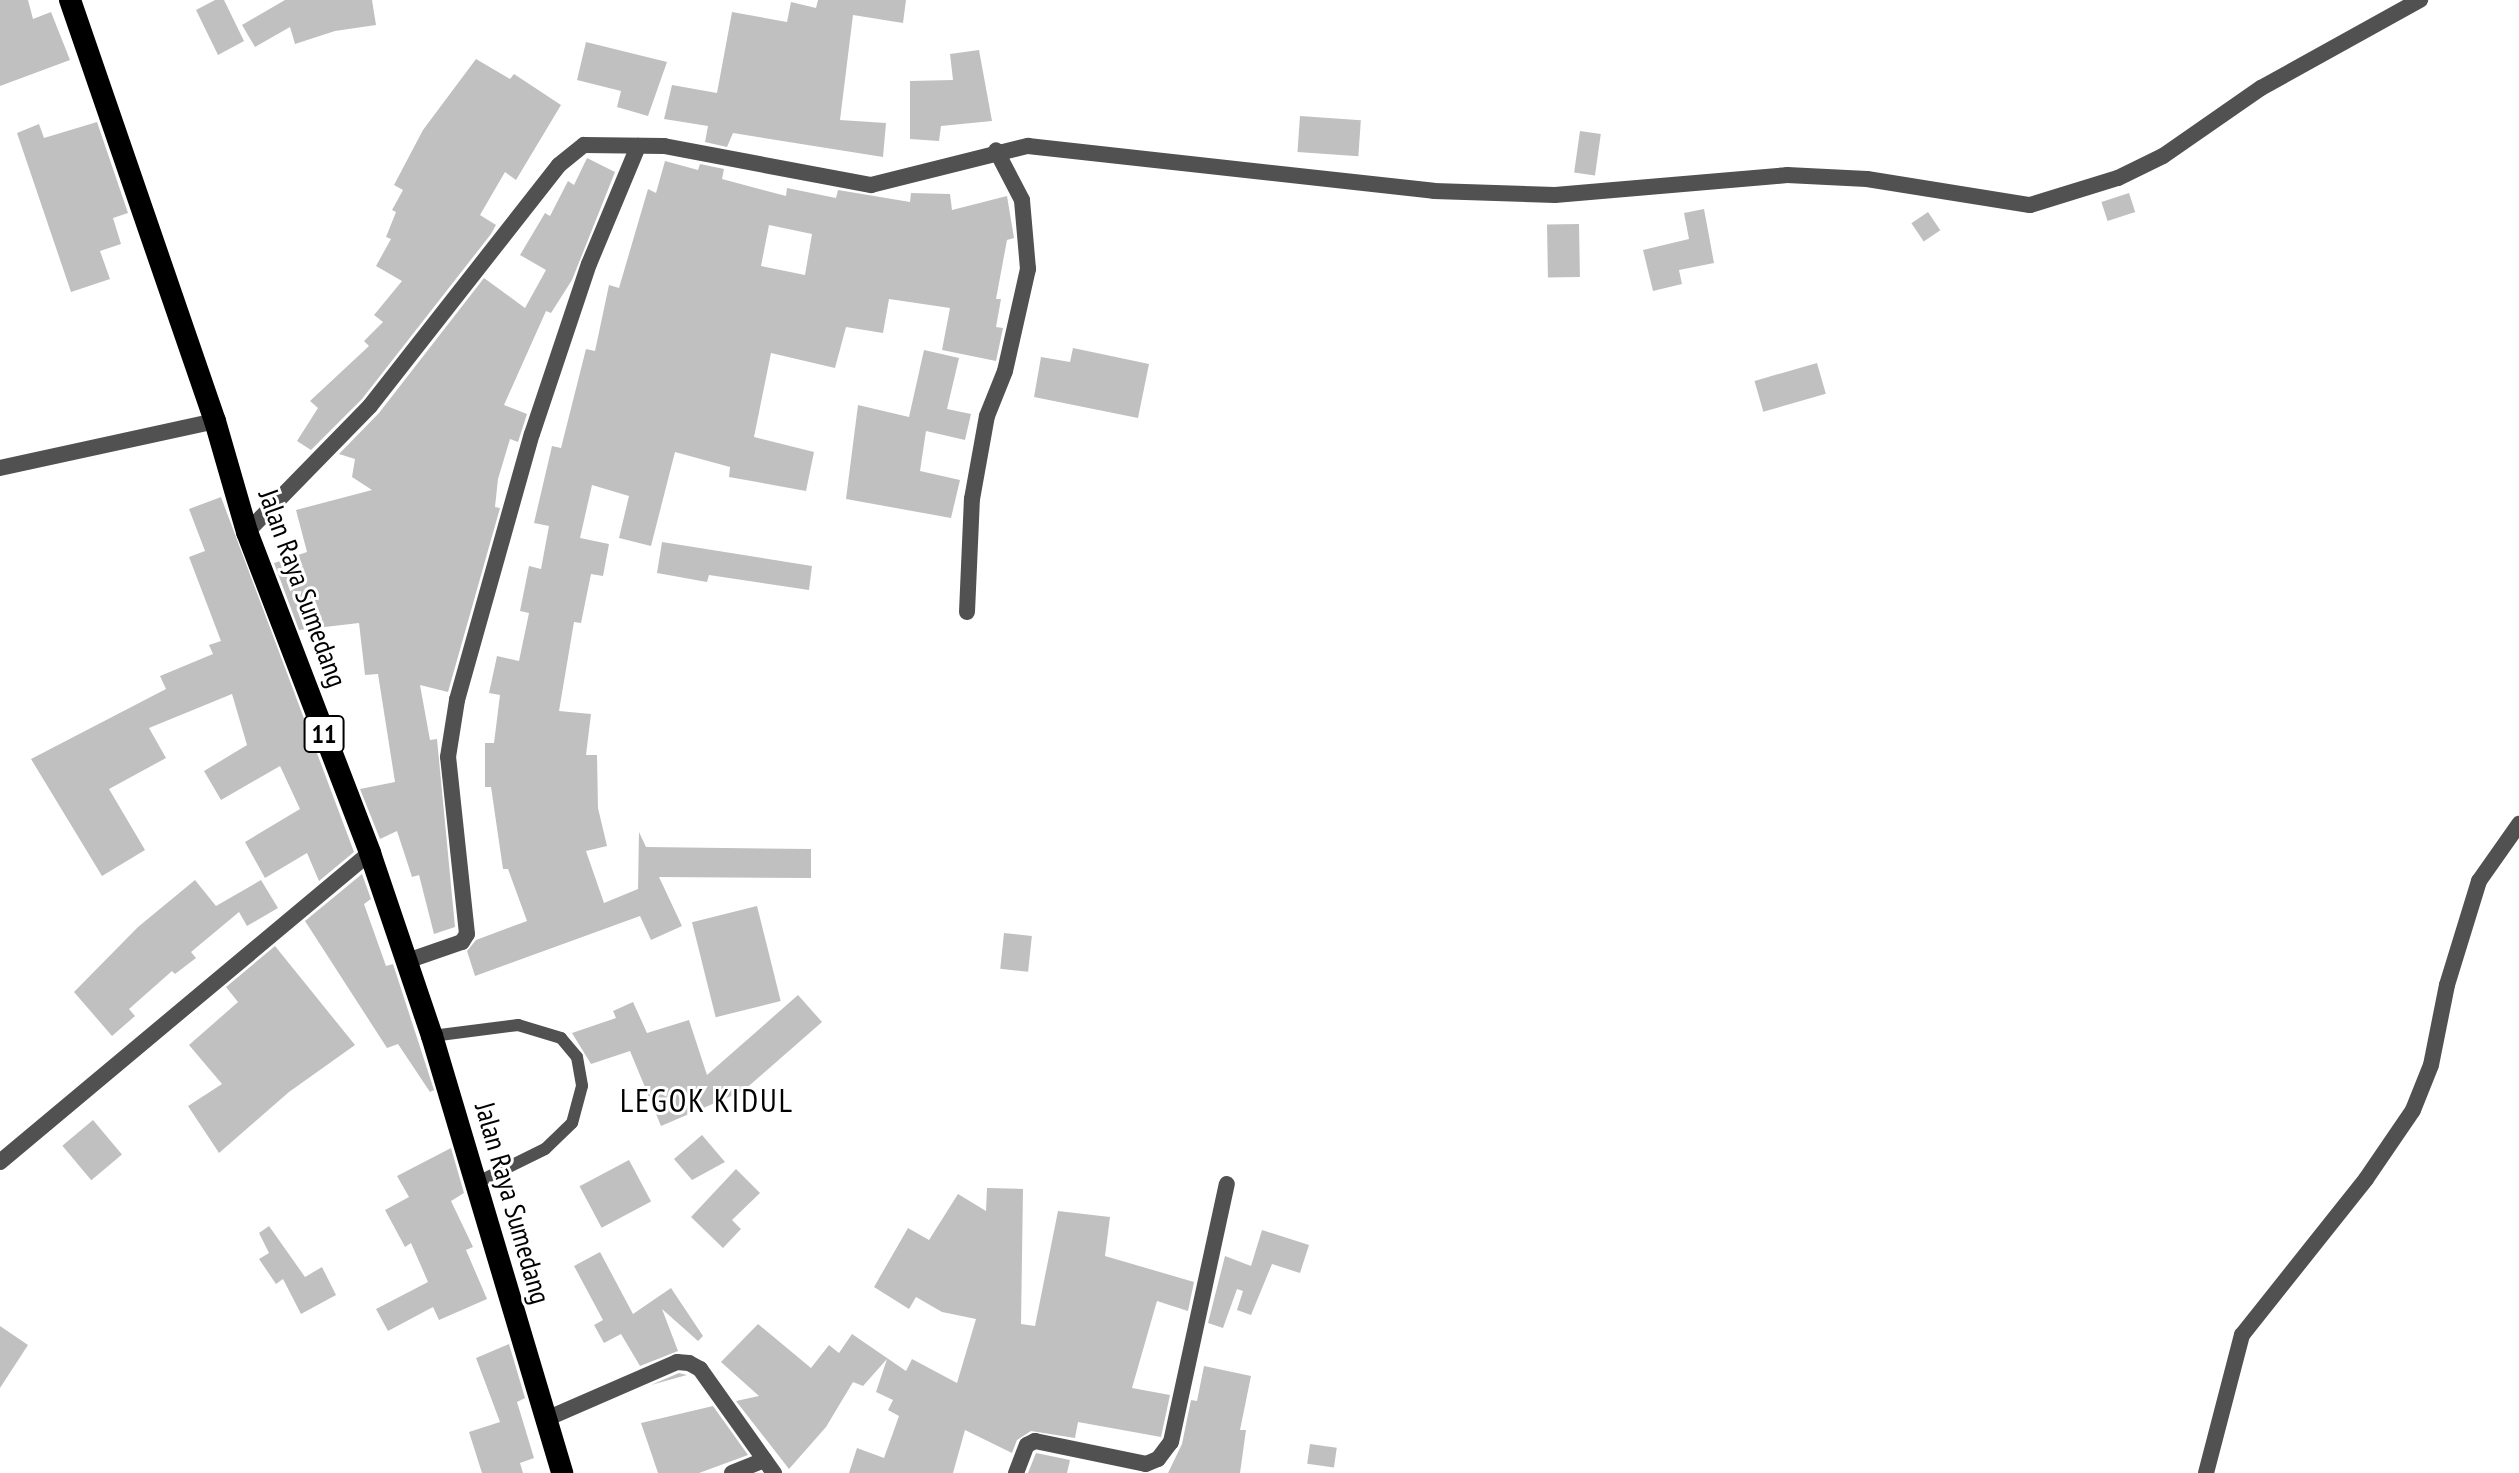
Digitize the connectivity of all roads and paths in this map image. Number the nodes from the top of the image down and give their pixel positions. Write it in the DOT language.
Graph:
graph roads {
  1 [pos="70,0"];
  2 [pos="2420,0"];
  3 [pos="638,146"];
  4 [pos="996,150"];
  5 [pos="215,421"];
  6 [pos="0,468"];
  7 [pos="247,532"];
  8 [pos="967,612"];
  9 [pos="2519,824"];
  10 [pos="370,853"];
  11 [pos="407,961"];
  12 [pos="432,1036"];
  13 [pos="0,1162"];
  14 [pos="478,1182"];
  15 [pos="1227,1184"];
  16 [pos="546,1419"];
  17 [pos="770,1466"];
  18 [pos="562,1473"];
  19 [pos="732,1473"];
  20 [pos="1016,1473"];
  21 [pos="2206,1473"];
  1 -- 5 [label="highway, Jalan Raya Sumedang / 11"];
  2 -- 4 [label="street"];
  3 -- 4 [label="street"];
  3 -- 7 [label="street"];
  3 -- 11 [label="street"];
  4 -- 8 [label="street"];
  5 -- 6 [label="street"];
  5 -- 7 [label="highway, Jalan Raya Sumedang / 11"];
  7 -- 10 [label="highway, Jalan Raya Sumedang / 11"];
  9 -- 21 [label="street"];
  10 -- 11 [label="highway, Jalan Raya Sumedang / 11"];
  10 -- 13 [label="street"];
  11 -- 12 [label="highway, Jalan Raya Sumedang / 11"];
  12 -- 14 [label="highway, Jalan Raya Sumedang / 11"];
  12 -- 14 [label="lane"];
  14 -- 16 [label="highway, Jalan Raya Sumedang / 11"];
  15 -- 20 [label="street"];
  16 -- 17 [label="street"];
  16 -- 18 [label="highway, Jalan Raya Sumedang / 11"];
  17 -- 19 [label="street"];
}
